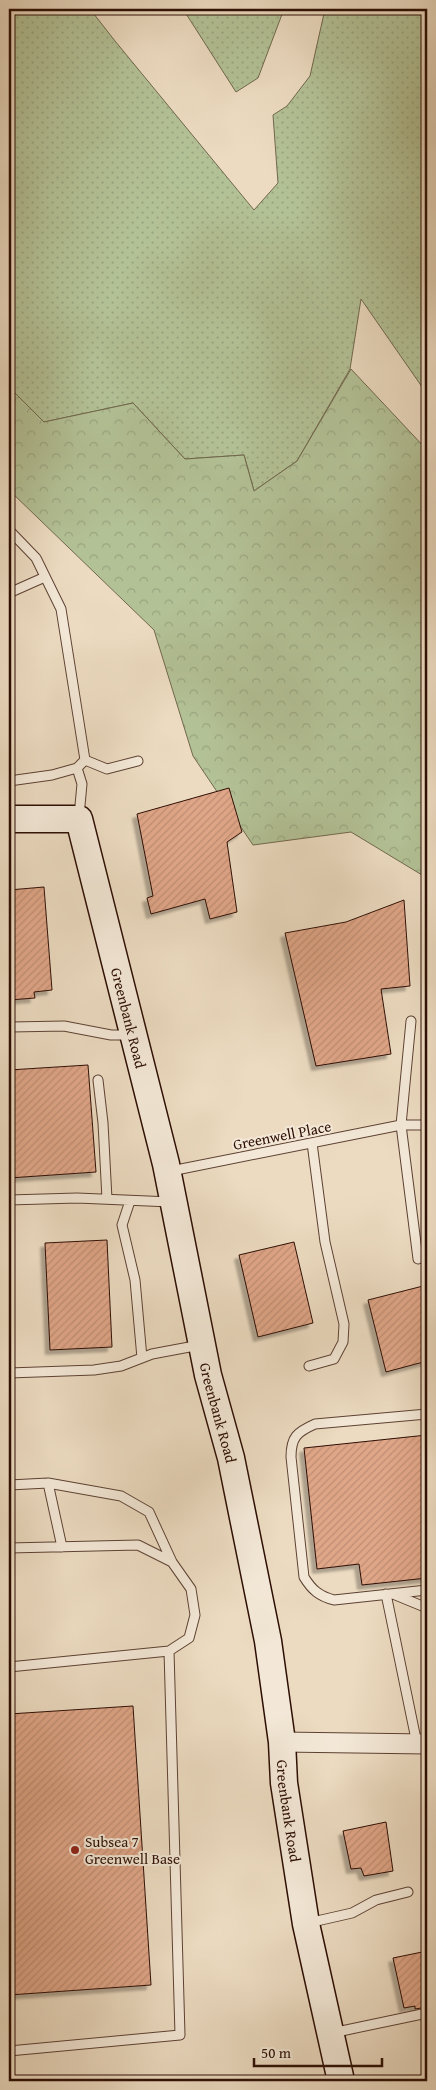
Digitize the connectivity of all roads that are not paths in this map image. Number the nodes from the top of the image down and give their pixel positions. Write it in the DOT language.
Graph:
graph roads {
  1 [pos="9,530"];
  2 [pos="45,577"];
  3 [pos="9,593"];
  4 [pos="86,760"];
  5 [pos="138,761"];
  6 [pos="78,768"];
  7 [pos="9,781"];
  8 [pos="9,819"];
  9 [pos="79,819"];
  10 [pos="411,1020"];
  11 [pos="11,1027"];
  12 [pos="134,1035"];
  13 [pos="98,1080"];
  14 [pos="400,1125"];
  15 [pos="427,1125"];
  16 [pos="312,1143"];
  17 [pos="168,1172"];
  18 [pos="107,1199"];
  19 [pos="9,1200"];
  20 [pos="130,1201"];
  21 [pos="174,1202"];
  22 [pos="418,1259"];
  23 [pos="202,1344"];
  24 [pos="142,1358"];
  25 [pos="309,1366"];
  26 [pos="9,1373"];
  27 [pos="427,1414"];
  28 [pos="48,1483"];
  29 [pos="9,1486"];
  30 [pos="62,1547"];
  31 [pos="9,1548"];
  32 [pos="172,1562"];
  33 [pos="427,1590"];
  34 [pos="390,1594"];
  35 [pos="427,1608"];
  36 [pos="169,1651"];
  37 [pos="9,1667"];
  38 [pos="282,1742"];
  39 [pos="422,1744"];
  40 [pos="408,1892"];
  41 [pos="306,1924"];
  42 [pos="427,2013"];
  43 [pos="330,2033"];
  44 [pos="9,2051"];
  45 [pos="341,2081"];
  1 -- 2 [label="lane"];
  2 -- 3 [label="lane"];
  2 -- 4 [label="lane"];
  4 -- 5 [label="lane"];
  4 -- 6 [label="lane"];
  6 -- 7 [label="lane"];
  6 -- 9 [label="lane"];
  8 -- 9 [label="street"];
  9 -- 12 [label="street, Greenbank Road"];
  10 -- 14 [label="lane"];
  11 -- 12 [label="lane"];
  12 -- 17 [label="street, Greenbank Road"];
  13 -- 18 [label="lane"];
  14 -- 15 [label="lane, Greenwell Place"];
  14 -- 16 [label="lane, Greenwell Place"];
  14 -- 22 [label="lane"];
  16 -- 17 [label="lane, Greenwell Place"];
  16 -- 25 [label="lane"];
  17 -- 21 [label="street, Greenbank Road"];
  18 -- 19 [label="lane"];
  18 -- 20 [label="lane"];
  20 -- 21 [label="lane"];
  20 -- 24 [label="lane"];
  21 -- 23 [label="street, Greenbank Road"];
  23 -- 24 [label="lane"];
  23 -- 38 [label="street, Greenbank Road"];
  24 -- 26 [label="lane"];
  27 -- 34 [label="lane"];
  28 -- 29 [label="lane"];
  28 -- 30 [label="lane"];
  28 -- 32 [label="lane"];
  30 -- 31 [label="lane"];
  30 -- 32 [label="lane"];
  32 -- 36 [label="lane"];
  33 -- 34 [label="lane"];
  34 -- 35 [label="lane"];
  34 -- 39 [label="lane"];
  36 -- 37 [label="lane"];
  36 -- 44 [label="lane"];
  38 -- 39 [label="street"];
  38 -- 41 [label="street, Greenbank Road"];
  40 -- 41 [label="lane"];
  41 -- 43 [label="street, Greenbank Road"];
  42 -- 43 [label="lane"];
  43 -- 45 [label="street, Greenbank Road"];
}
